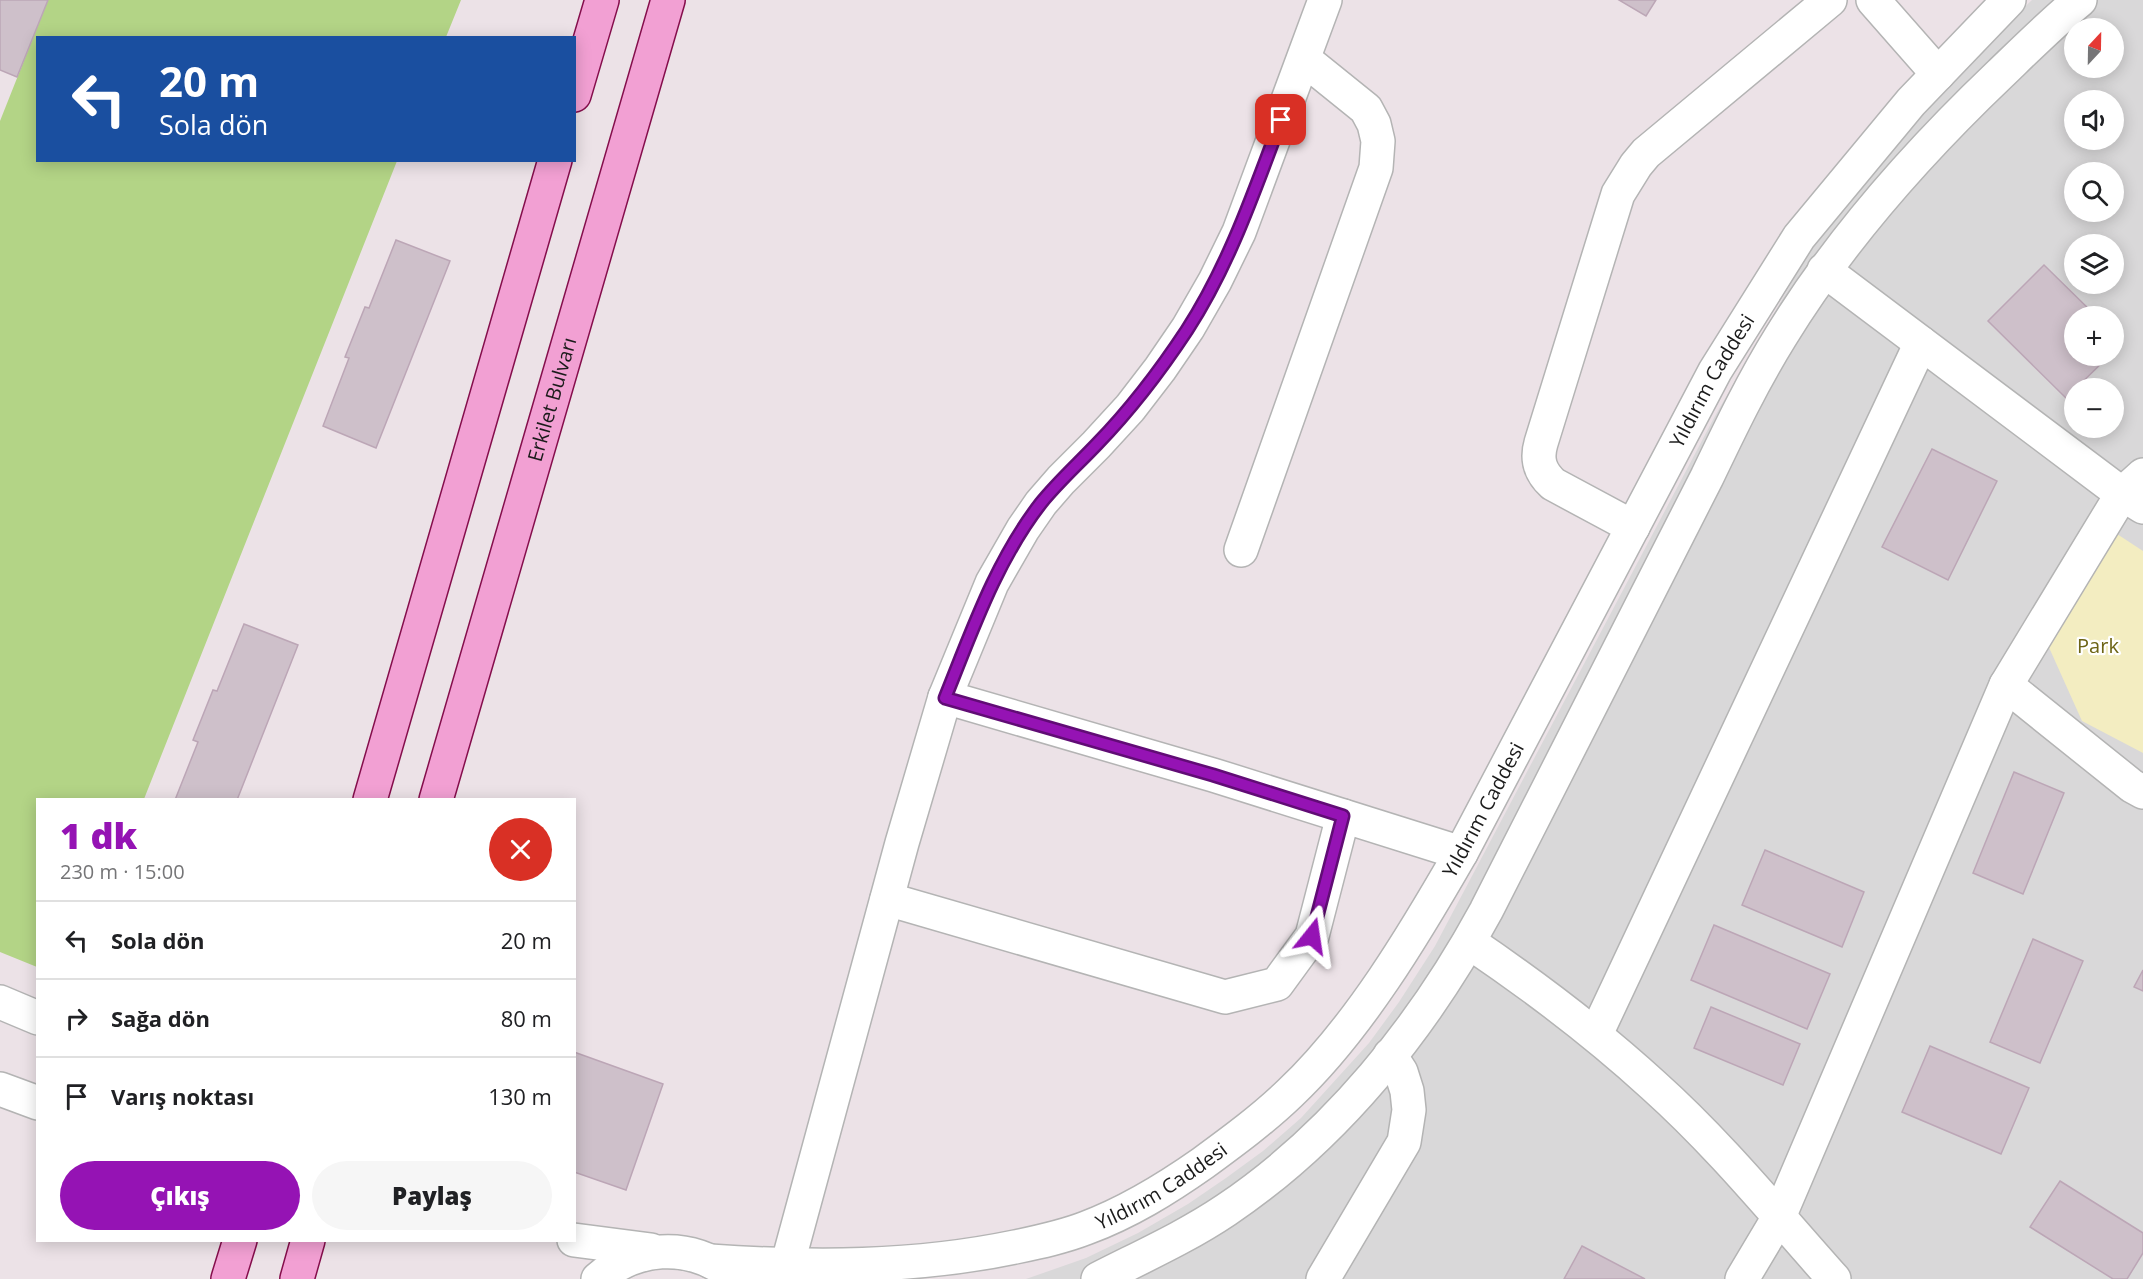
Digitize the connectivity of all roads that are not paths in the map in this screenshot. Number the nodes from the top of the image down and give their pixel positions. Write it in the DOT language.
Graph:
graph roads {
  1 [pos="602,0"];
  2 [pos="668,0"];
  3 [pos="1325,0"];
  4 [pos="1830,0"];
  5 [pos="1873,0"];
  6 [pos="2009,0"];
  7 [pos="2080,0"];
  8 [pos="1304,59"];
  9 [pos="1938,74"];
  10 [pos="576,88"];
  11 [pos="554,162"];
  12 [pos="1824,270"];
  13 [pos="1921,343"];
  14 [pos="2136,492"];
  15 [pos="1633,527"];
  16 [pos="1241,550"];
  17 [pos="2006,685"];
  18 [pos="945,698"];
  19 [pos="2143,792"];
  20 [pos="371,798"];
  21 [pos="437,798"];
  22 [pos="1343,816"];
  23 [pos="1461,853"];
  24 [pos="887,899"];
  25 [pos="1469,942"];
  26 [pos="0,1002"];
  27 [pos="36,1017"];
  28 [pos="1596,1034"];
  29 [pos="1390,1055"];
  30 [pos="1,1092"];
  31 [pos="36,1102"];
  32 [pos="1779,1217"];
  33 [pos="576,1240"];
  34 [pos="239,1242"];
  35 [pos="307,1242"];
  36 [pos="659,1251"];
  37 [pos="787,1266"];
  38 [pos="723,1270"];
  39 [pos="228,1279"];
  40 [pos="297,1279"];
  41 [pos="598,1279"];
  42 [pos="1098,1279"];
  43 [pos="1323,1279"];
  44 [pos="1742,1279"];
  45 [pos="1834,1279"];
  1 -- 10 [label="main road"];
  2 -- 21 [label="main road, Erkilet Bulvarı"];
  3 -- 8 [label="street"];
  4 -- 15 [label="street"];
  5 -- 9 [label="street"];
  6 -- 9 [label="street, Yıldırım Caddesi"];
  7 -- 12 [label="street, Yıldırım Caddesi"];
  8 -- 16 [label="street"];
  8 -- 18 [label="street"];
  9 -- 15 [label="street, Yıldırım Caddesi"];
  11 -- 20 [label="main road"];
  12 -- 13 [label="street"];
  12 -- 25 [label="street, Yıldırım Caddesi"];
  13 -- 14 [label="street"];
  13 -- 28 [label="street"];
  14 -- 17 [label="street"];
  15 -- 23 [label="street, Yıldırım Caddesi"];
  17 -- 19 [label="street"];
  17 -- 32 [label="street"];
  18 -- 22 [label="street"];
  18 -- 24 [label="street"];
  22 -- 23 [label="street"];
  22 -- 24 [label="street"];
  23 -- 37 [label="street, Yıldırım Caddesi"];
  24 -- 37 [label="street"];
  25 -- 28 [label="street"];
  25 -- 29 [label="street, Yıldırım Caddesi"];
  26 -- 27 [label="street"];
  28 -- 32 [label="street"];
  29 -- 42 [label="street, Yıldırım Caddesi"];
  29 -- 43 [label="street"];
  30 -- 31 [label="street"];
  32 -- 44 [label="street"];
  32 -- 45 [label="street"];
  33 -- 36 [label="street"];
  34 -- 39 [label="main road"];
  35 -- 40 [label="main road"];
  36 -- 38 [label="street, Yıldırım Caddesi"];
  36 -- 41 [label="street"];
  37 -- 38 [label="street, Yıldırım Caddesi"];
}
